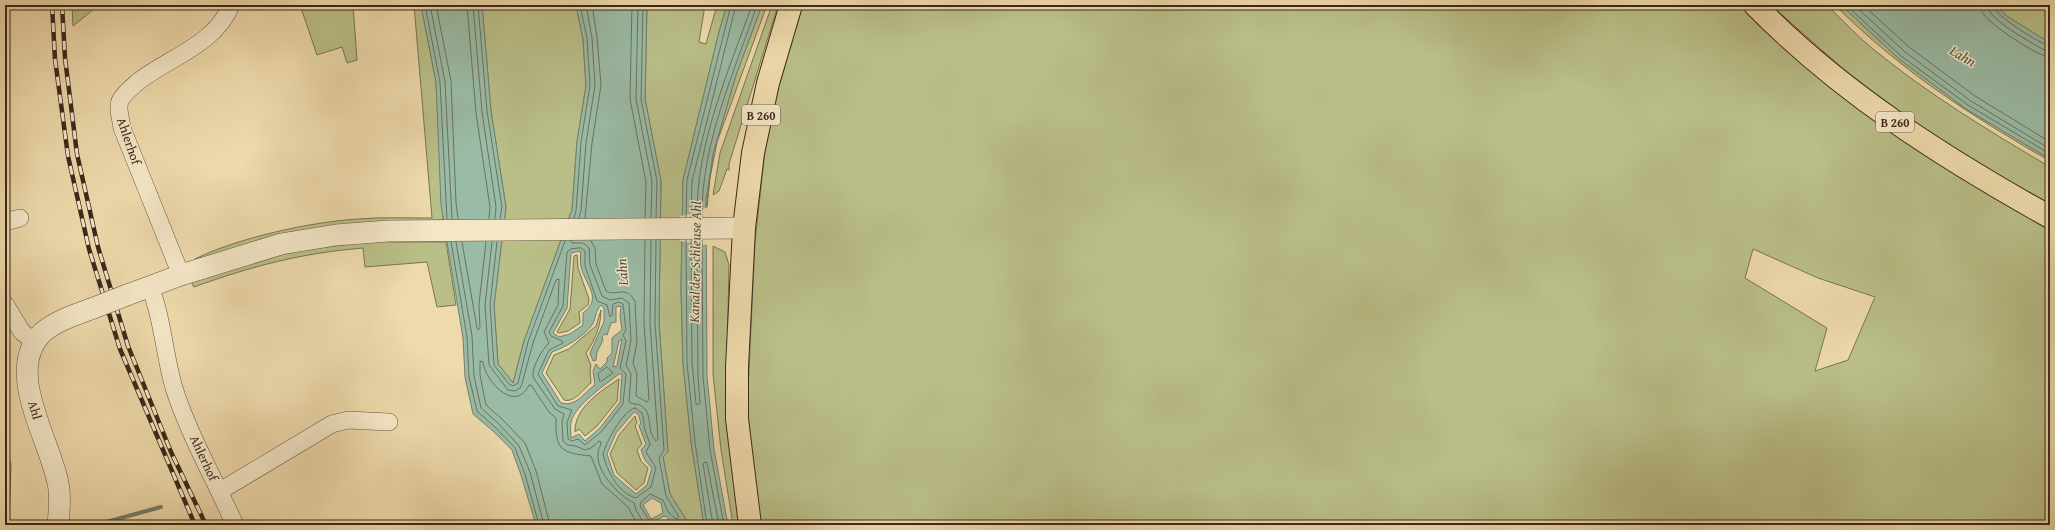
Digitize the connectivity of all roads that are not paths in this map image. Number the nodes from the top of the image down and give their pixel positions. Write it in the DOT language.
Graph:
graph roads {
  1 [pos="231,5"];
  2 [pos="791,5"];
  3 [pos="1755,5"];
  4 [pos="2050,217"];
  5 [pos="736,228"];
  6 [pos="181,275"];
  7 [pos="150,287"];
  8 [pos="5,304"];
  9 [pos="35,342"];
  10 [pos="389,422"];
  11 [pos="220,491"];
  12 [pos="58,525"];
  13 [pos="235,525"];
  14 [pos="750,525"];
  1 -- 6 [label="street, Ahlerhof"];
  2 -- 5 [label="main road, B 260"];
  3 -- 4 [label="main road, B 260"];
  5 -- 6 [label="street"];
  5 -- 14 [label="main road, B 260"];
  6 -- 7 [label="street"];
  7 -- 9 [label="street, bridge"];
  7 -- 11 [label="street, Ahlerhof"];
  8 -- 9 [label="street"];
  9 -- 12 [label="street, Ahl"];
  10 -- 11 [label="street, Ahlerhof"];
  11 -- 13 [label="street, Ahlerhof"];
}
